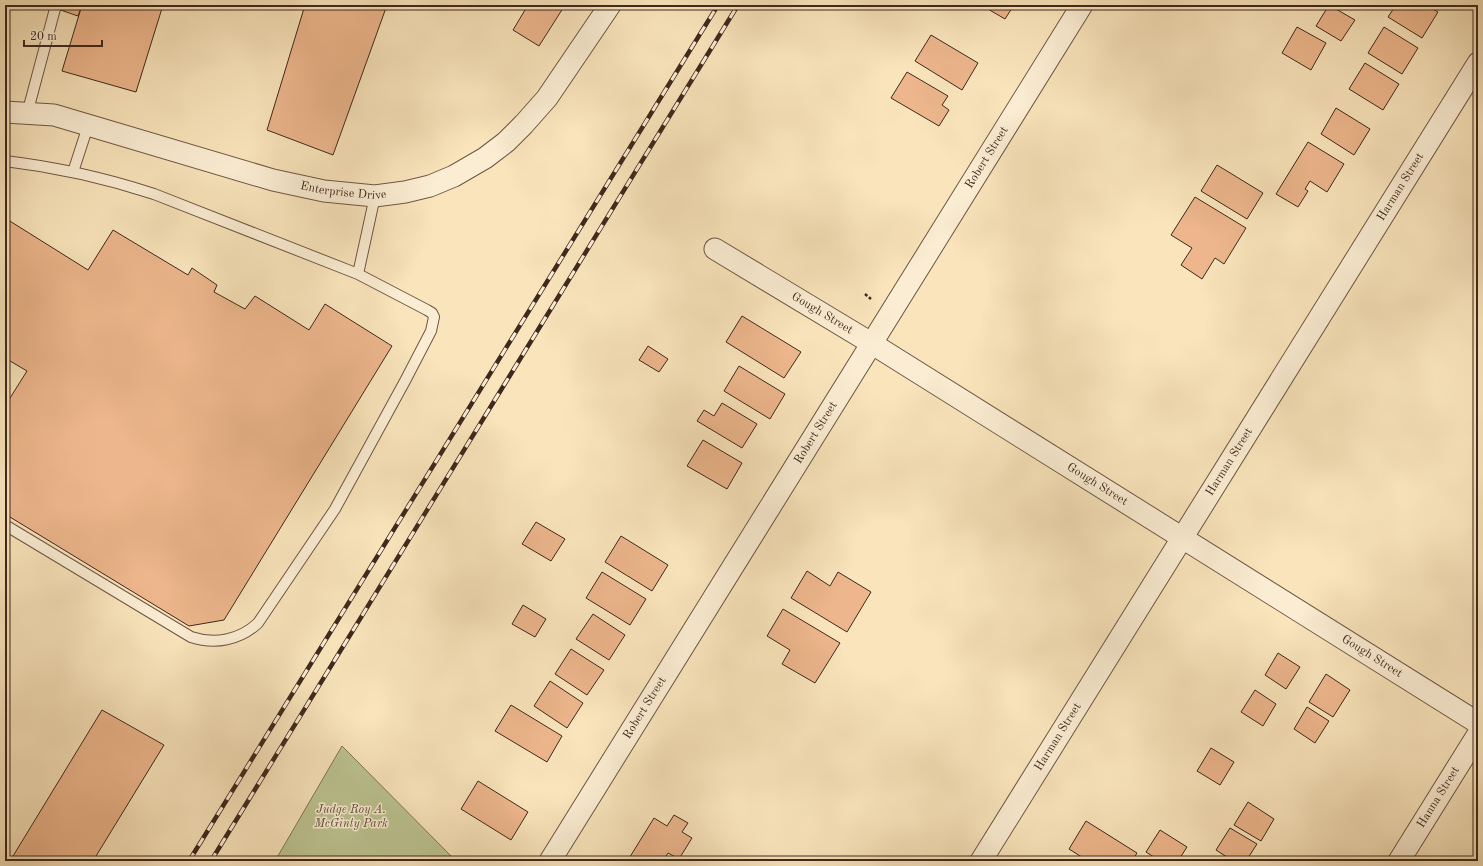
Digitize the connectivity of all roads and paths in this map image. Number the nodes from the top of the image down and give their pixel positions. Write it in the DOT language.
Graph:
graph roads {
  1 [pos="56,5"];
  2 [pos="610,5"];
  3 [pos="1082,5"];
  4 [pos="1478,63"];
  5 [pos="5,112"];
  6 [pos="27,114"];
  7 [pos="88,126"];
  8 [pos="5,161"];
  9 [pos="73,172"];
  10 [pos="374,196"];
  11 [pos="715,249"];
  12 [pos="358,274"];
  13 [pos="865,294"];
  14 [pos="874,301"];
  15 [pos="871,343"];
  16 [pos="5,525"];
  17 [pos="1182,538"];
  18 [pos="1478,723"];
  19 [pos="1478,734"];
  20 [pos="550,861"];
  21 [pos="981,861"];
  22 [pos="1399,861"];
  1 -- 6 [label="lane"];
  2 -- 10 [label="street, Enterprise Drive"];
  3 -- 15 [label="street, Robert Street"];
  4 -- 17 [label="street, Harman Street"];
  5 -- 6 [label="street, Enterprise Drive"];
  6 -- 7 [label="street, Enterprise Drive"];
  7 -- 9 [label="lane"];
  7 -- 10 [label="street, Enterprise Drive"];
  8 -- 9 [label="lane"];
  9 -- 12 [label="lane"];
  10 -- 12 [label="lane"];
  11 -- 15 [label="street, Gough Street"];
  12 -- 16 [label="lane"];
  13 -- 14 [label="path"];
  15 -- 17 [label="street, Gough Street"];
  15 -- 20 [label="street, Robert Street"];
  17 -- 18 [label="street, Gough Street"];
  17 -- 21 [label="street, Harman Street"];
  19 -- 22 [label="street, Hanna Street"];
}
